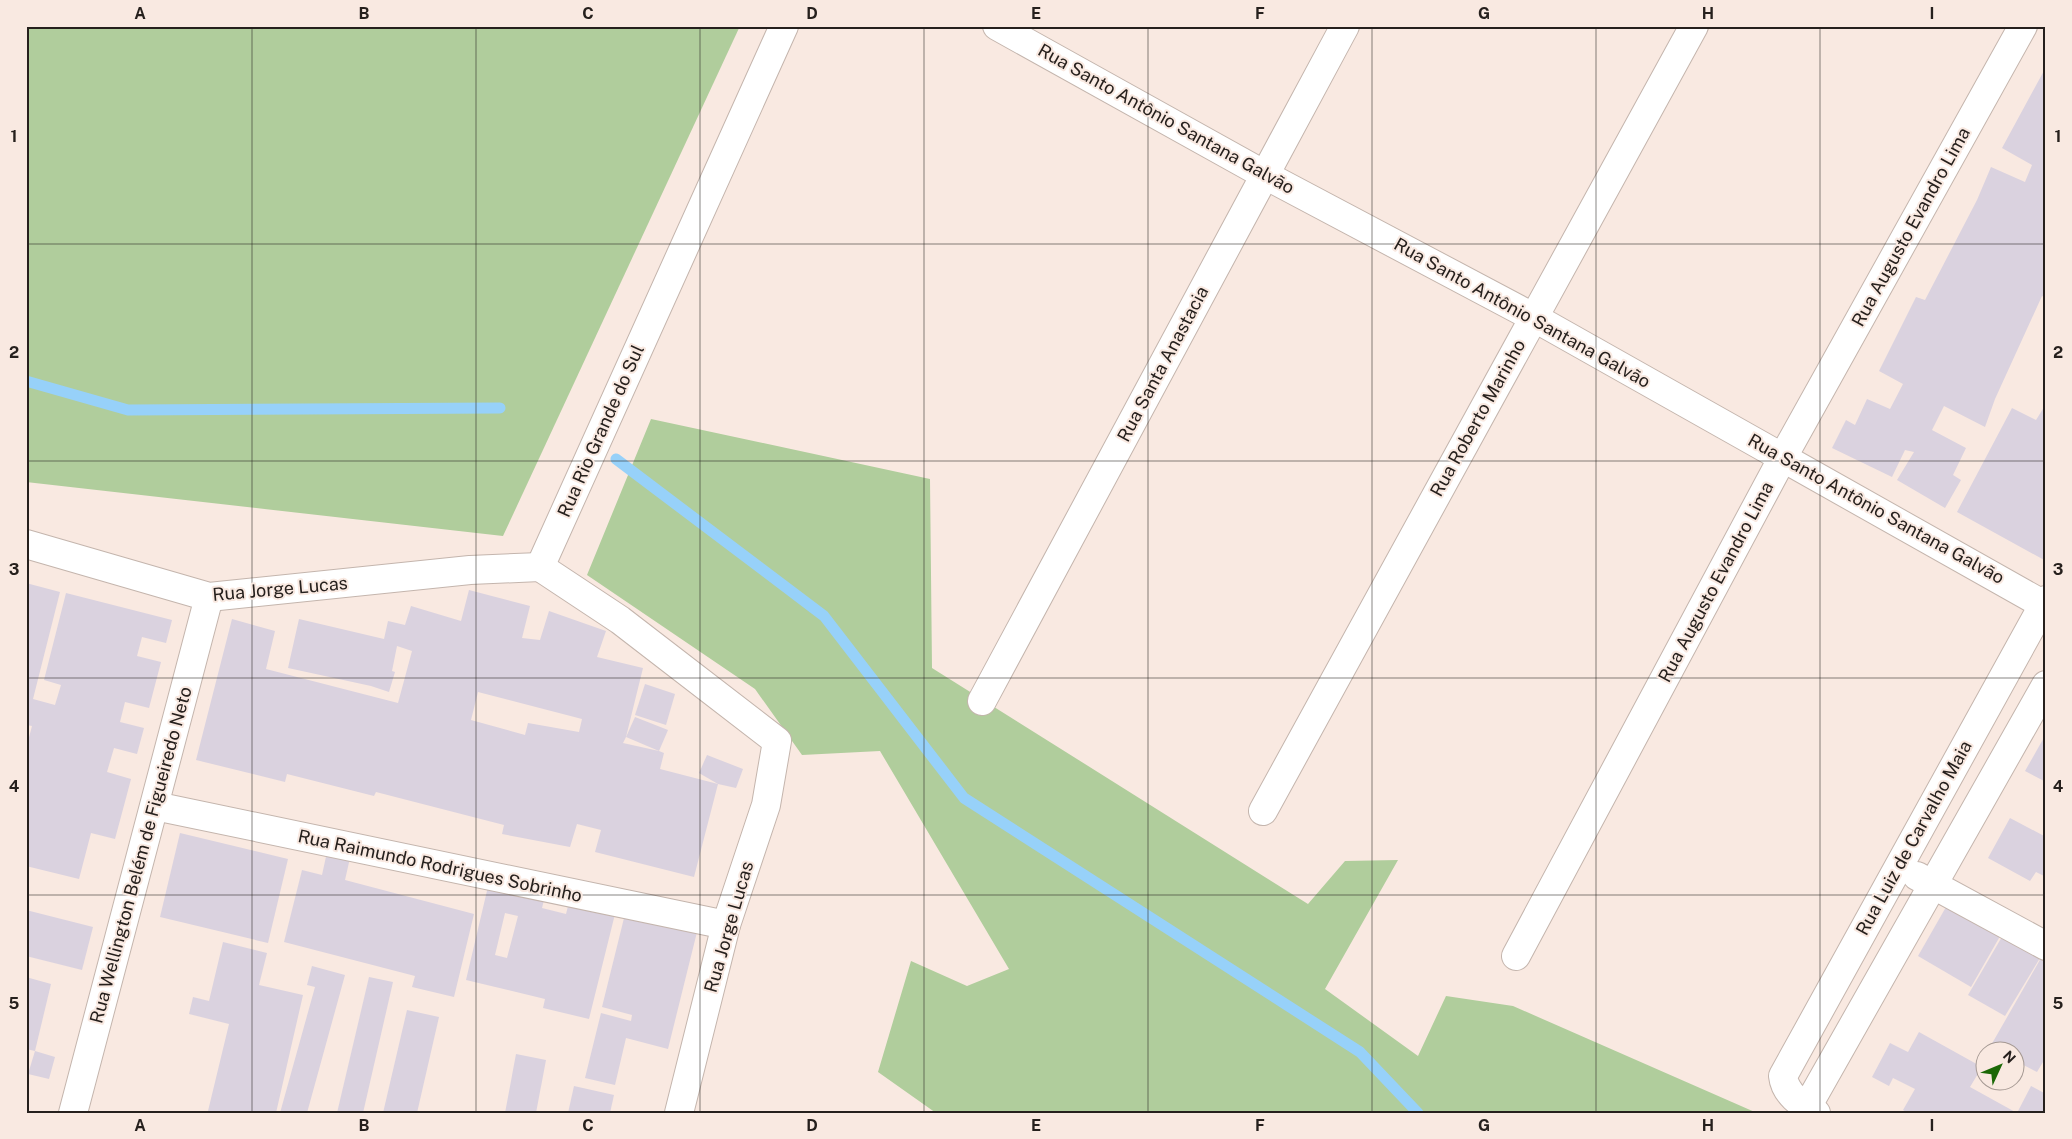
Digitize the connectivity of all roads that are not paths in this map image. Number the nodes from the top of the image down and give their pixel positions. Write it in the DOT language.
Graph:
graph roads {
  1 [pos="784,26"];
  2 [pos="997,26"];
  3 [pos="1345,26"];
  4 [pos="1694,26"];
  5 [pos="2023,26"];
  6 [pos="1265,175"];
  7 [pos="1533,317"];
  8 [pos="1783,457"];
  9 [pos="26,544"];
  10 [pos="540,566"];
  11 [pos="209,597"];
  12 [pos="2045,603"];
  13 [pos="2046,685"];
  14 [pos="982,701"];
  15 [pos="155,806"];
  16 [pos="1263,811"];
  17 [pos="1899,866"];
  18 [pos="1933,884"];
  19 [pos="726,925"];
  20 [pos="2046,946"];
  21 [pos="1516,956"];
  22 [pos="1811,1110"];
  23 [pos="73,1113"];
  24 [pos="679,1113"];
  1 -- 10 [label="street, Rua Rio Grande do Sul"];
  2 -- 6 [label="street, Rua Santo Antônio Santana Galvão"];
  3 -- 6 [label="street, Rua Santa Anastacia"];
  4 -- 7 [label="street, Rua Roberto Marinho"];
  5 -- 8 [label="street, Rua Augusto Evandro Lima"];
  6 -- 7 [label="street, Rua Santo Antônio Santana Galvão"];
  6 -- 14 [label="street, Rua Santa Anastacia"];
  7 -- 8 [label="street, Rua Santo Antônio Santana Galvão"];
  7 -- 16 [label="street, Rua Roberto Marinho"];
  8 -- 12 [label="street, Rua Santo Antônio Santana Galvão"];
  8 -- 21 [label="street, Rua Augusto Evandro Lima"];
  9 -- 11 [label="street, Rua Jorge Lucas"];
  10 -- 11 [label="street, Rua Jorge Lucas"];
  10 -- 19 [label="street, Rua Jorge Lucas"];
  11 -- 15 [label="street, Rua Wellington Belém de Figueiredo Neto"];
  12 -- 17 [label="street, Rua Luiz de Carvalho Maia"];
  13 -- 18 [label="street"];
  15 -- 19 [label="street, Rua Raimundo Rodrigues Sobrinho"];
  15 -- 23 [label="street, Rua Wellington Belém de Figueiredo Neto"];
  17 -- 18 [label="street"];
  17 -- 22 [label="street, Rua Luiz de Carvalho Maia"];
  18 -- 20 [label="street"];
  18 -- 22 [label="street"];
  19 -- 24 [label="street, Rua Jorge Lucas"];
}
